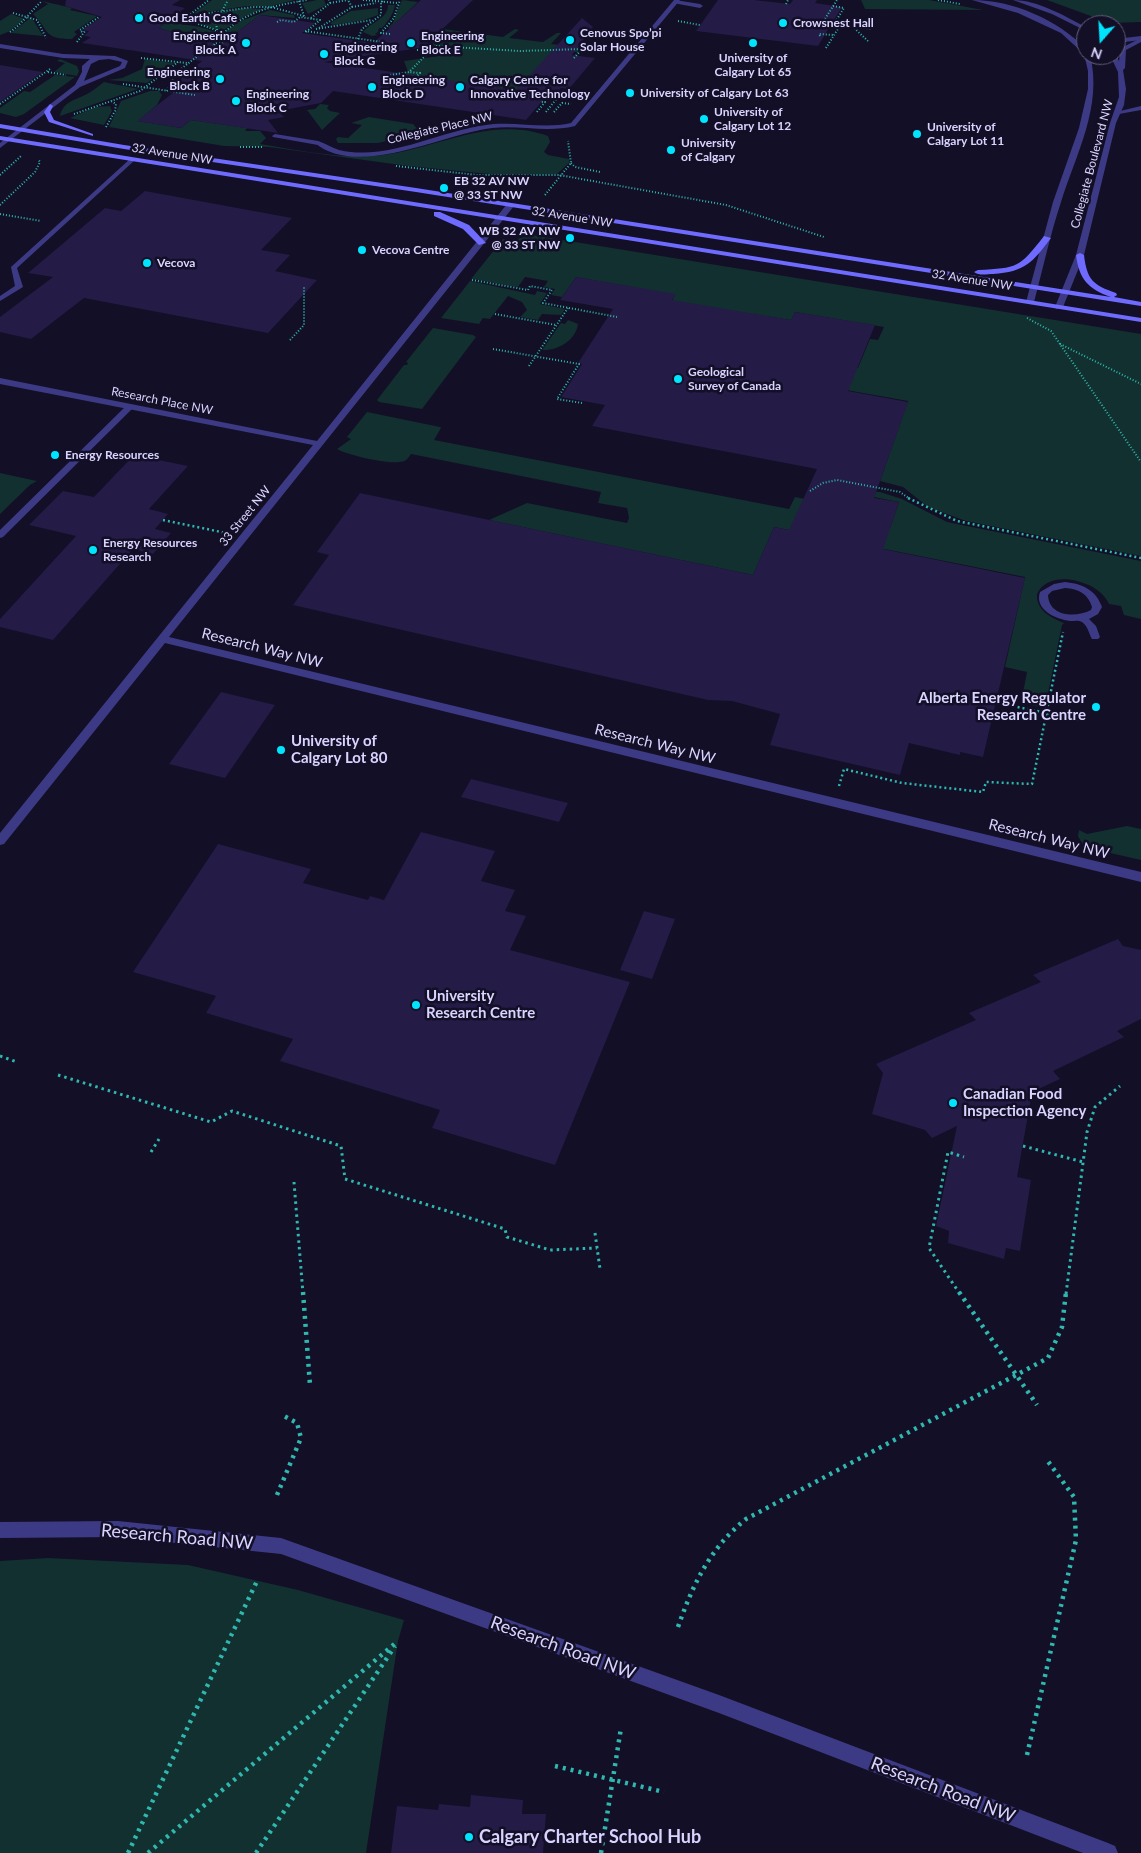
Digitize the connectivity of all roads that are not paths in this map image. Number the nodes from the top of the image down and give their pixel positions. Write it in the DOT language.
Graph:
graph roads {
  1 [pos="975,0"];
  2 [pos="1016,0"];
  3 [pos="676,1"];
  4 [pos="700,6"];
  5 [pos="1076,24"];
  6 [pos="1141,39"];
  7 [pos="1126,40"];
  8 [pos="1076,42"];
  9 [pos="0,46"];
  10 [pos="62,55"];
  11 [pos="106,57"];
  12 [pos="1089,65"];
  13 [pos="1119,65"];
  14 [pos="85,66"];
  15 [pos="1122,70"];
  16 [pos="78,86"];
  17 [pos="50,106"];
  18 [pos="1141,108"];
  19 [pos="1119,112"];
  20 [pos="468,125"];
  21 [pos="0,126"];
  22 [pos="539,128"];
  23 [pos="19,129"];
  24 [pos="275,136"];
  25 [pos="4,139"];
  26 [pos="318,143"];
  27 [pos="0,146"];
  28 [pos="124,147"];
  29 [pos="132,160"];
  30 [pos="409,204"];
  31 [pos="510,206"];
  32 [pos="500,219"];
  33 [pos="1047,238"];
  34 [pos="482,243"];
  35 [pos="1080,255"];
  36 [pos="948,273"];
  37 [pos="1034,287"];
  38 [pos="1064,292"];
  39 [pos="0,299"];
  40 [pos="1030,302"];
  41 [pos="1139,304"];
  42 [pos="1059,307"];
  43 [pos="1141,320"];
  44 [pos="0,381"];
  45 [pos="130,407"];
  46 [pos="319,444"];
  47 [pos="0,535"];
  48 [pos="1083,618"];
  49 [pos="1095,637"];
  50 [pos="162,639"];
  51 [pos="0,841"];
  52 [pos="1141,877"];
  53 [pos="0,1530"];
  54 [pos="1108,1853"];
  1 -- 8 [label="street, Collegiate Boulevard NW"];
  2 -- 5 [label="street"];
  3 -- 4 [label="lane"];
  3 -- 22 [label="street, Collegiate Place NW"];
  6 -- 7 [label="street"];
  6 -- 15 [label="street, Collegiate Boulevard NW"];
  9 -- 10 [label="street"];
  10 -- 11 [label="street"];
  10 -- 14 [label="street"];
  11 -- 14 [label="street"];
  11 -- 16 [label="street"];
  12 -- 33 [label="street, Collegiate Boulevard NW"];
  13 -- 15 [label="street"];
  14 -- 16 [label="street"];
  15 -- 19 [label="street, Collegiate Boulevard NW"];
  16 -- 17 [label="street"];
  17 -- 23 [label="street"];
  17 -- 28 [label="main road"];
  18 -- 19 [label="lane"];
  19 -- 35 [label="street, Collegiate Boulevard NW"];
  20 -- 22 [label="street, Collegiate Place NW"];
  21 -- 23 [label="main road, 32 Avenue NW"];
  22 -- 26 [label="street, Collegiate Place NW"];
  23 -- 25 [label="street"];
  23 -- 28 [label="main road, 32 Avenue NW"];
  24 -- 26 [label="lane"];
  25 -- 27 [label="street"];
  25 -- 29 [label="main road, 32 Avenue NW"];
  28 -- 31 [label="main road, 32 Avenue NW"];
  29 -- 30 [label="main road, 32 Avenue NW"];
  29 -- 39 [label="lane"];
  30 -- 32 [label="main road, 32 Avenue NW"];
  30 -- 34 [label="main road"];
  31 -- 32 [label="street, 33 Street NW"];
  31 -- 36 [label="main road, 32 Avenue NW"];
  32 -- 34 [label="street, 33 Street NW"];
  32 -- 40 [label="main road, 32 Avenue NW"];
  33 -- 36 [label="main road"];
  33 -- 37 [label="street, Collegiate Boulevard NW"];
  34 -- 46 [label="street, 33 Street NW"];
  35 -- 38 [label="street, Collegiate Boulevard NW"];
  35 -- 41 [label="main road"];
  36 -- 37 [label="main road, 32 Avenue NW"];
  37 -- 38 [label="main road, 32 Avenue NW"];
  37 -- 40 [label="street, Collegiate Boulevard NW"];
  38 -- 41 [label="main road, 32 Avenue NW"];
  38 -- 42 [label="street, Collegiate Boulevard NW"];
  40 -- 42 [label="main road, 32 Avenue NW"];
  42 -- 43 [label="main road, 32 Avenue NW"];
  44 -- 45 [label="street, Research Place NW"];
  45 -- 46 [label="street, Research Place NW"];
  45 -- 47 [label="lane"];
  46 -- 50 [label="street, 33 Street NW"];
  48 -- 48 [label="lane"];
  48 -- 49 [label="lane"];
  50 -- 51 [label="street, 33 Street NW"];
  50 -- 52 [label="street, Research Way NW"];
  53 -- 54 [label="street, Research Road NW"];
}
